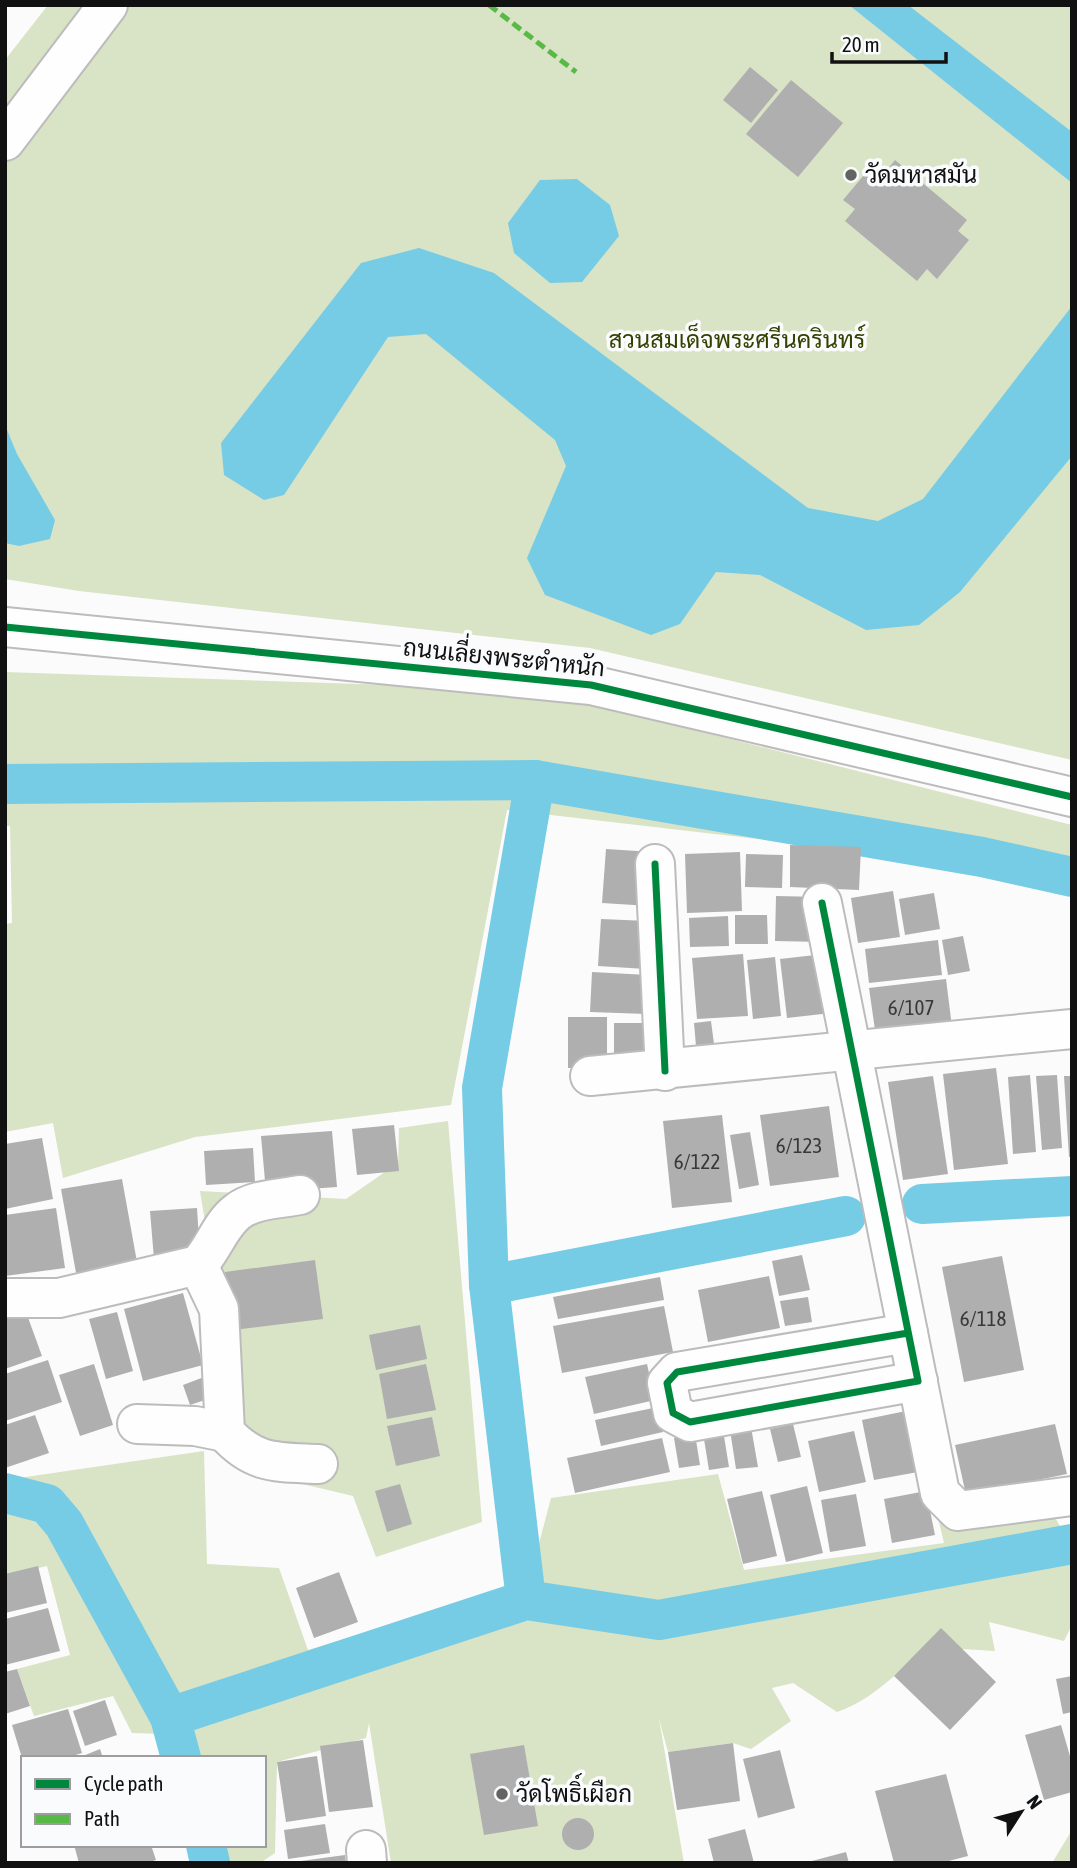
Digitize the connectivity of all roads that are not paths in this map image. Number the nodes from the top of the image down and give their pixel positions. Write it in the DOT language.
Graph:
graph roads {
  1 [pos="108,5"];
  2 [pos="5,141"];
  3 [pos="5,628"];
  4 [pos="1072,797"];
  5 [pos="655,864"];
  6 [pos="822,903"];
  7 [pos="1072,1029"];
  8 [pos="853,1052"];
  9 [pos="665,1071"];
  10 [pos="590,1076"];
  11 [pos="300,1195"];
  12 [pos="198,1265"];
  13 [pos="5,1298"];
  14 [pos="908,1333"];
  15 [pos="918,1381"];
  16 [pos="137,1424"];
  17 [pos="225,1432"];
  18 [pos="318,1464"];
  19 [pos="1072,1496"];
  1 -- 2 [label="street"];
  3 -- 4 [label="street, ถนนเลี่ยงพระตำหนัก"];
  5 -- 9 [label="street"];
  6 -- 8 [label="street"];
  7 -- 8 [label="street"];
  8 -- 9 [label="street"];
  8 -- 14 [label="street"];
  9 -- 10 [label="street"];
  11 -- 12 [label="street"];
  12 -- 13 [label="street"];
  12 -- 17 [label="street"];
  14 -- 15 [label="street"];
  14 -- 15 [label="street"];
  15 -- 19 [label="street"];
  16 -- 17 [label="street"];
  17 -- 18 [label="street"];
}
